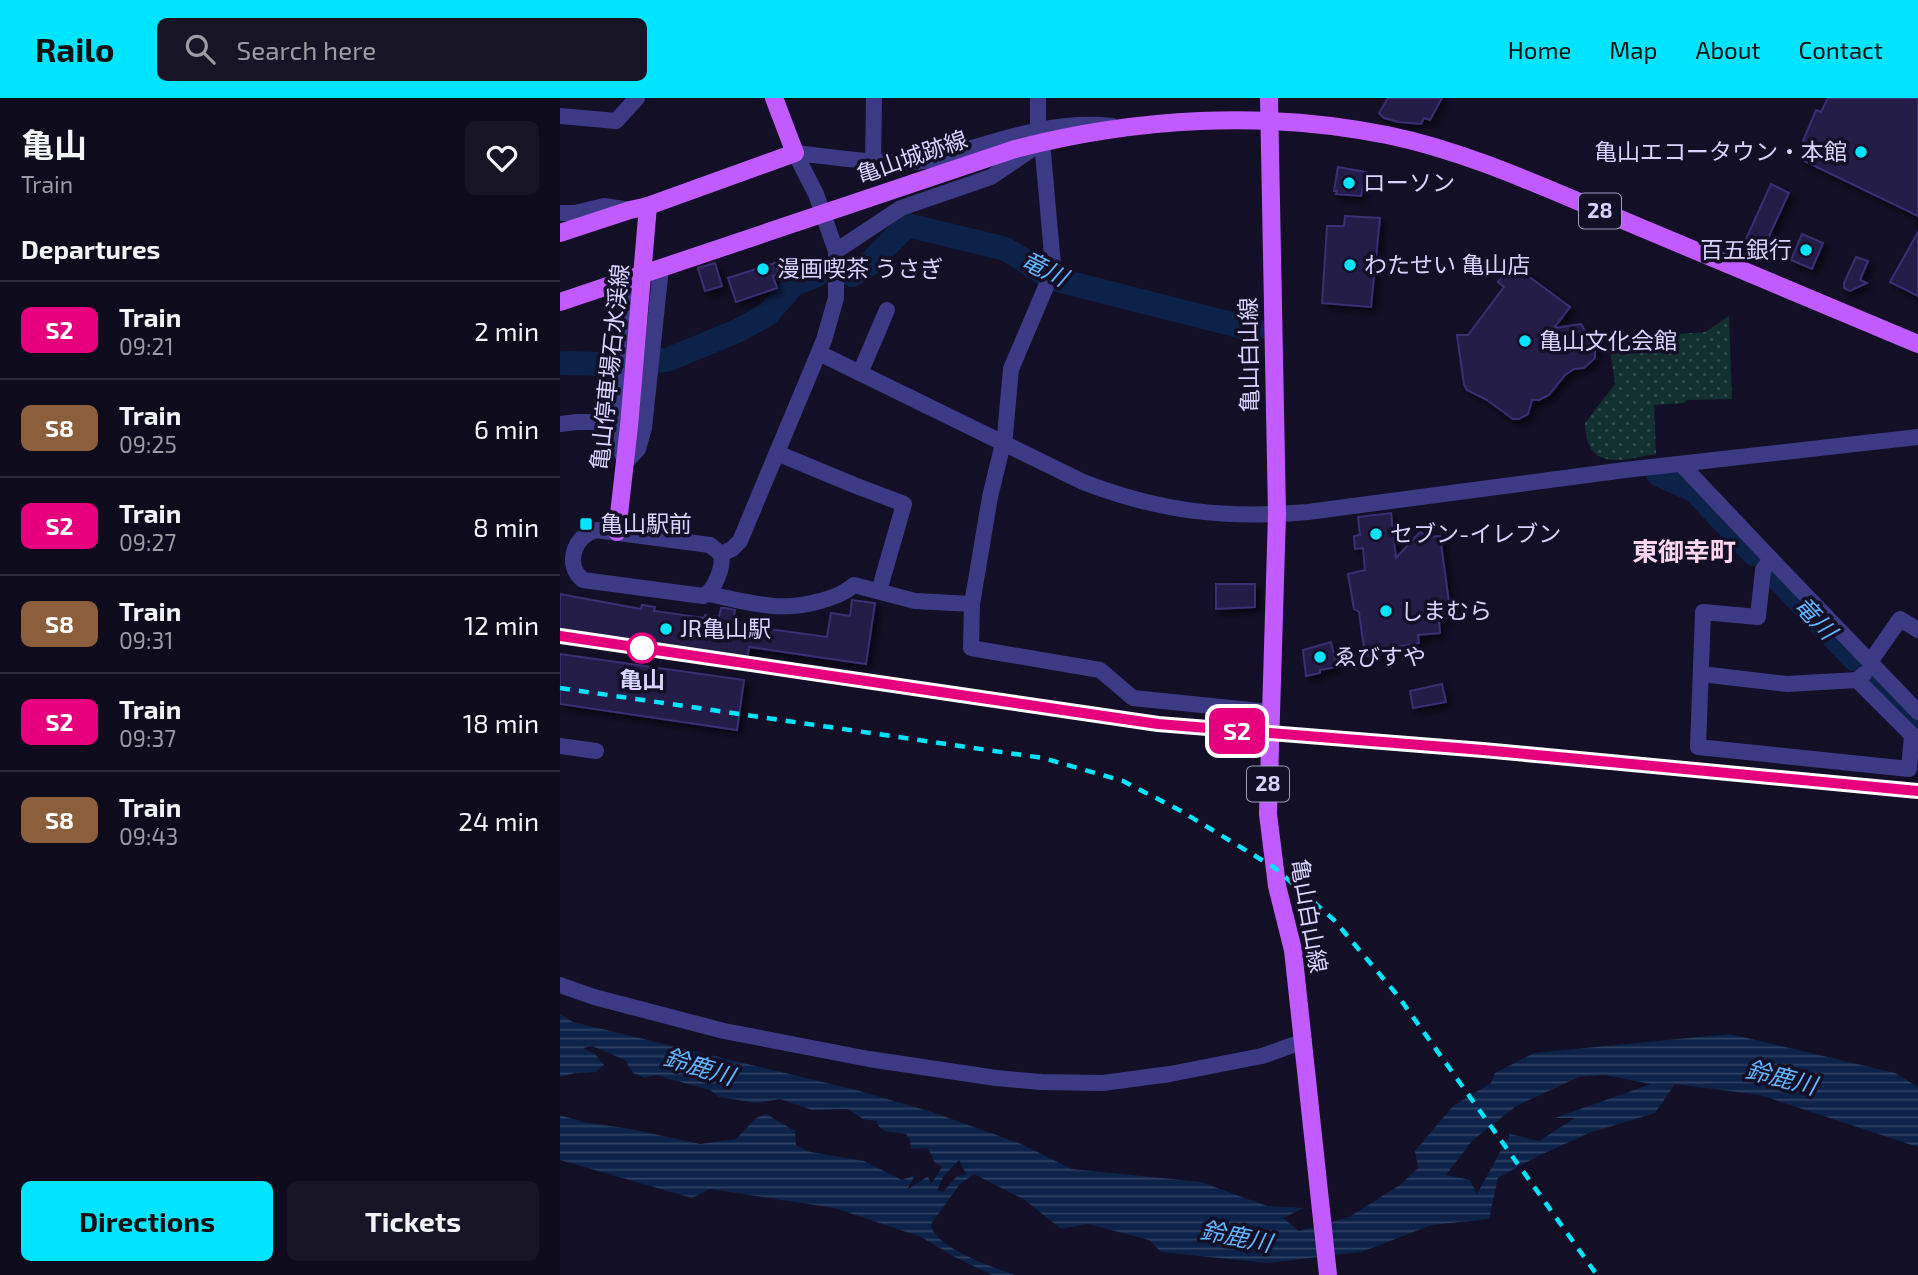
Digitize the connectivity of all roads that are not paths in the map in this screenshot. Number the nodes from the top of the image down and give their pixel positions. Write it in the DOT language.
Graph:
graph roads {
  1 [pos="637,98"];
  2 [pos="774,98"];
  3 [pos="874,98"];
  4 [pos="1038,98"];
  5 [pos="1269,98"];
  6 [pos="560,116"];
  7 [pos="1270,120"];
  8 [pos="1040,136"];
  9 [pos="795,153"];
  10 [pos="873,161"];
  11 [pos="648,206"];
  12 [pos="630,209"];
  13 [pos="560,213"];
  14 [pos="560,233"];
  15 [pos="836,251"];
  16 [pos="661,268"];
  17 [pos="630,278"];
  18 [pos="560,302"];
  19 [pos="887,310"];
  20 [pos="1918,344"];
  21 [pos="819,353"];
  22 [pos="860,373"];
  23 [pos="560,424"];
  24 [pos="622,424"];
  25 [pos="1918,437"];
  26 [pos="1002,443"];
  27 [pos="777,453"];
  28 [pos="626,462"];
  29 [pos="1681,464"];
  30 [pos="1277,514"];
  31 [pos="617,532"];
  32 [pos="721,554"];
  33 [pos="1771,559"];
  34 [pos="568,574"];
  35 [pos="879,591"];
  36 [pos="708,594"];
  37 [pos="972,604"];
  38 [pos="1918,630"];
  39 [pos="1872,664"];
  40 [pos="1701,674"];
  41 [pos="1857,680"];
  42 [pos="1270,712"];
  43 [pos="1918,712"];
  44 [pos="560,746"];
  45 [pos="596,751"];
  46 [pos="560,985"];
  47 [pos="1304,1046"];
  48 [pos="1328,1275"];
  1 -- 6 [label="street"];
  2 -- 9 [label="main road"];
  3 -- 10 [label="street"];
  4 -- 8 [label="street"];
  5 -- 7 [label="main road"];
  7 -- 8 [label="main road, 亀山城跡線"];
  7 -- 20 [label="main road, 28"];
  7 -- 30 [label="main road, 亀山白山線 / 28"];
  8 -- 10 [label="street"];
  8 -- 15 [label="street"];
  8 -- 16 [label="main road, 亀山城跡線"];
  8 -- 26 [label="street"];
  9 -- 10 [label="street"];
  9 -- 11 [label="main road"];
  9 -- 15 [label="street"];
  11 -- 12 [label="main road"];
  11 -- 24 [label="main road, 亀山停車場石水渓線"];
  12 -- 13 [label="street"];
  12 -- 14 [label="main road"];
  15 -- 21 [label="street"];
  16 -- 17 [label="main road, 亀山城跡線"];
  16 -- 28 [label="street"];
  17 -- 18 [label="main road, 亀山城跡線"];
  17 -- 24 [label="street"];
  19 -- 22 [label="street"];
  21 -- 22 [label="street"];
  21 -- 27 [label="street"];
  22 -- 26 [label="street"];
  23 -- 24 [label="street"];
  24 -- 28 [label="main road, 亀山停車場石水渓線"];
  25 -- 29 [label="street"];
  26 -- 30 [label="street"];
  26 -- 37 [label="street"];
  27 -- 32 [label="street"];
  27 -- 35 [label="street"];
  28 -- 31 [label="main road, 亀山停車場石水渓線"];
  29 -- 30 [label="street"];
  29 -- 33 [label="street"];
  30 -- 42 [label="main road, 亀山白山線 / 28"];
  31 -- 32 [label="street"];
  31 -- 34 [label="street"];
  32 -- 36 [label="street"];
  33 -- 39 [label="street"];
  33 -- 40 [label="street"];
  34 -- 36 [label="street"];
  35 -- 36 [label="street"];
  35 -- 37 [label="street"];
  37 -- 42 [label="street"];
  38 -- 39 [label="street"];
  39 -- 41 [label="street"];
  39 -- 43 [label="street"];
  40 -- 41 [label="street"];
  40 -- 41 [label="street"];
  42 -- 47 [label="main road, 亀山白山線 / 28"];
  44 -- 45 [label="street"];
  46 -- 47 [label="street"];
  47 -- 48 [label="main road, 亀山白山線 / 28"];
}
